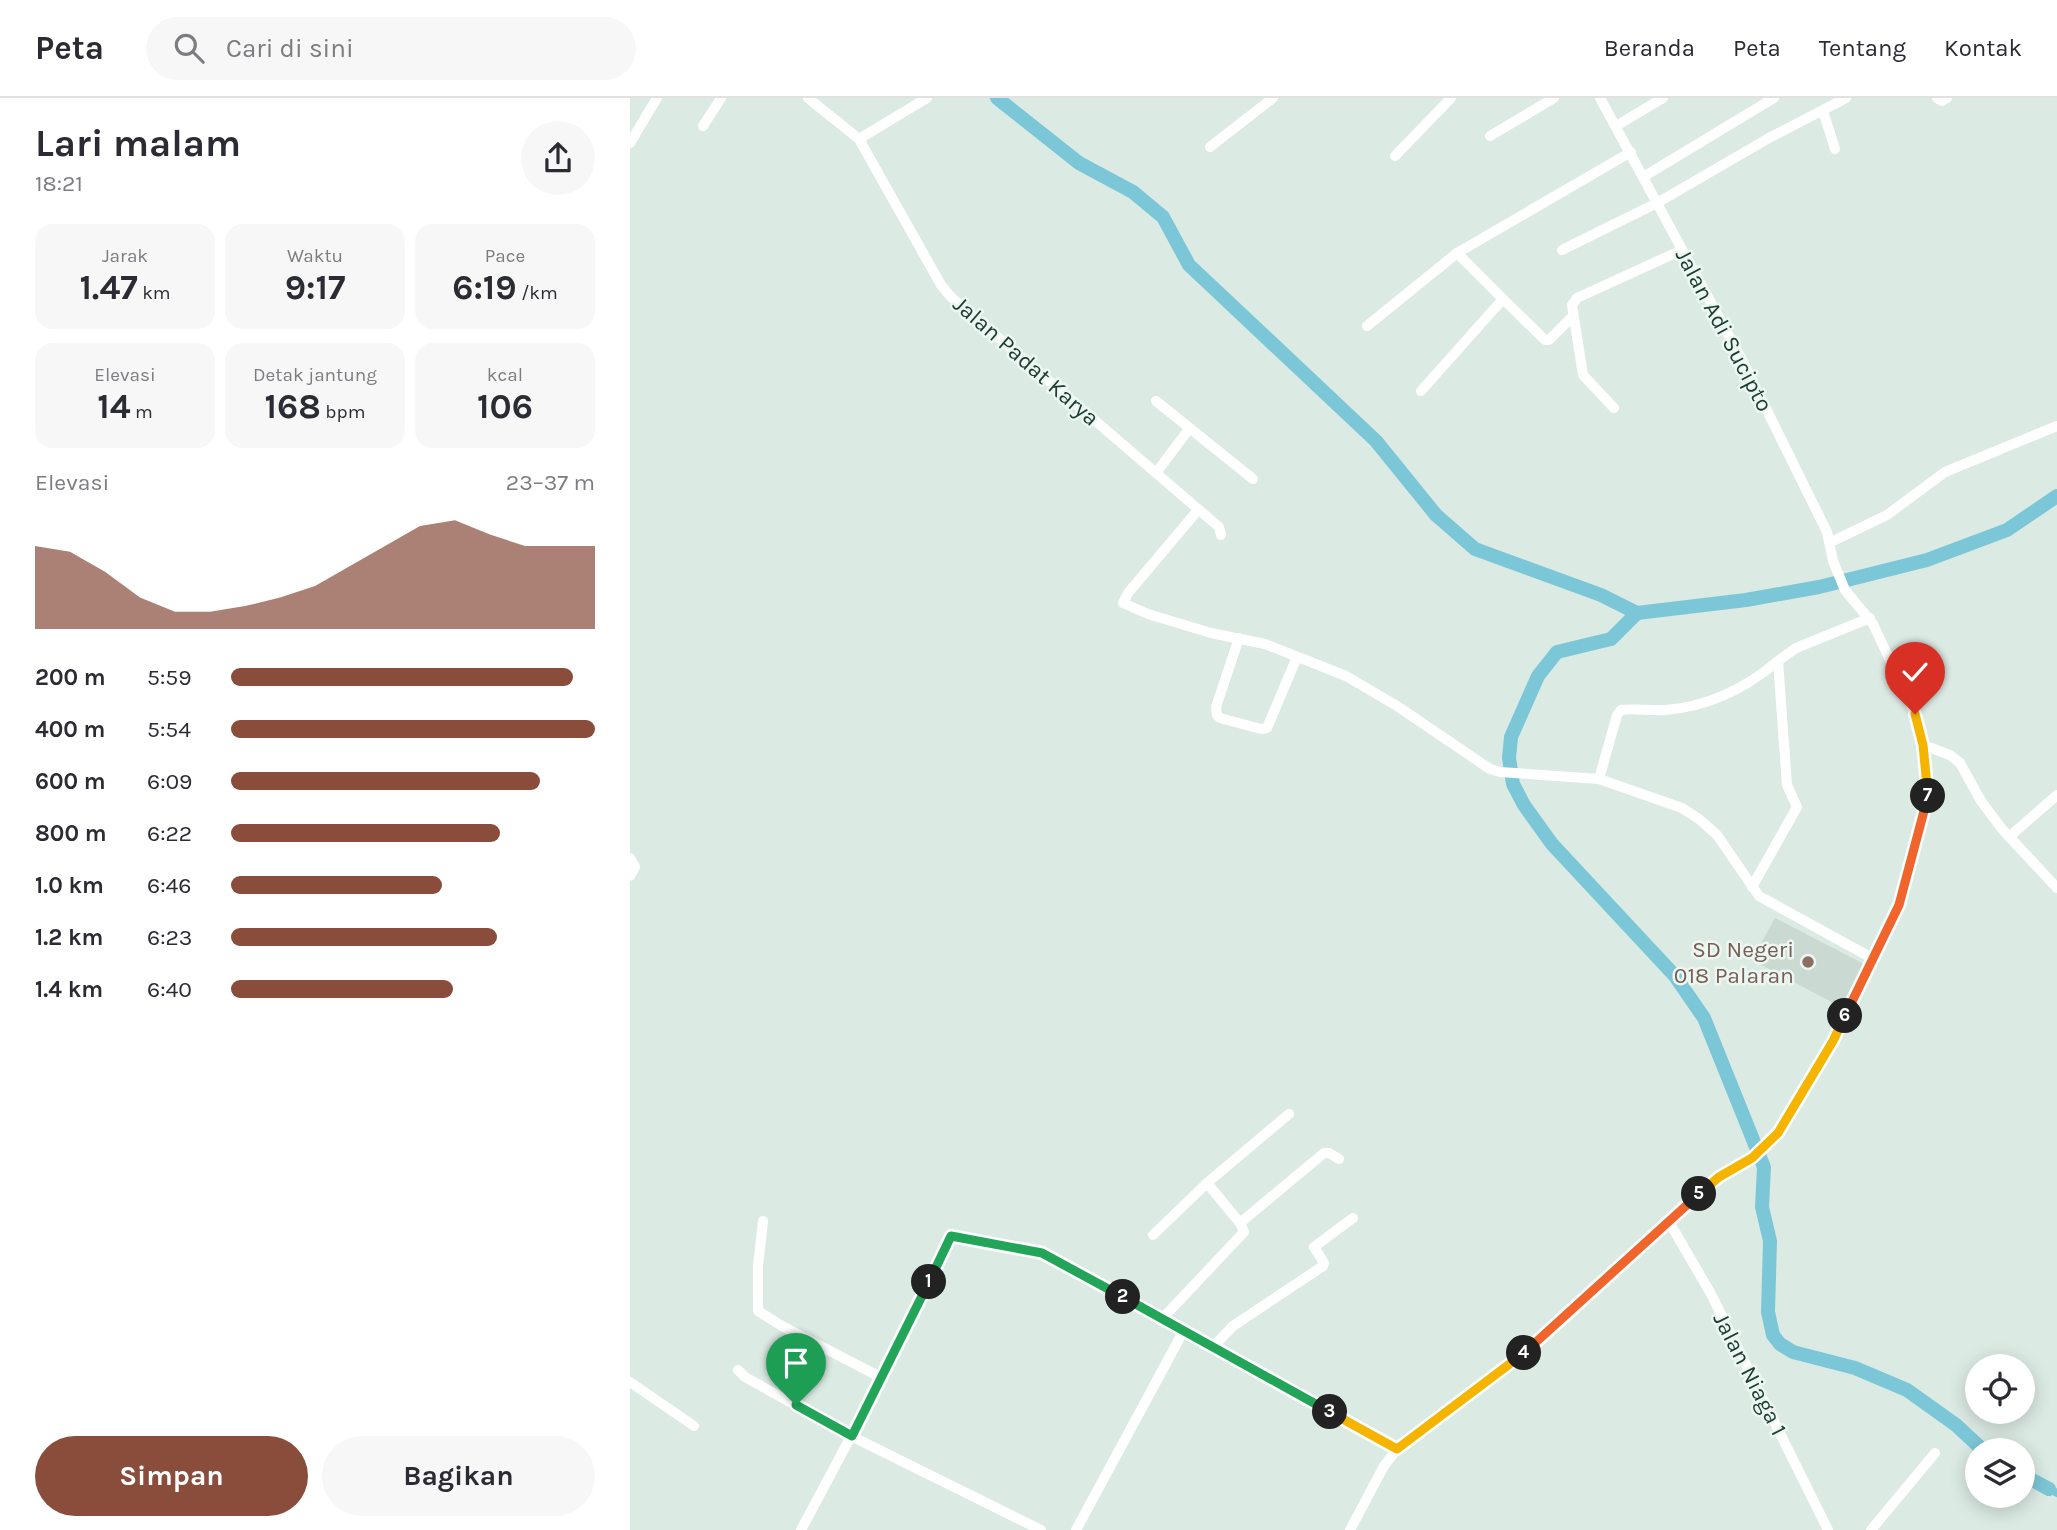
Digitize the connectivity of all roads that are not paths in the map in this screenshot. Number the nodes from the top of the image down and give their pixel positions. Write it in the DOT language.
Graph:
graph roads {
  1 [pos="657,98"];
  2 [pos="722,98"];
  3 [pos="808,98"];
  4 [pos="927,98"];
  5 [pos="1273,98"];
  6 [pos="1451,98"];
  7 [pos="1554,98"];
  8 [pos="1600,98"];
  9 [pos="1663,98"];
  10 [pos="1774,98"];
  11 [pos="1846,98"];
  12 [pos="1937,98"];
  13 [pos="1947,98"];
  14 [pos="1823,111"];
  15 [pos="1616,126"];
  16 [pos="703,127"];
  17 [pos="1490,136"];
  18 [pos="859,139"];
  19 [pos="630,143"];
  20 [pos="1210,147"];
  21 [pos="1835,149"];
  22 [pos="1631,152"];
  23 [pos="1395,156"];
  24 [pos="1643,177"];
  25 [pos="1657,203"];
  26 [pos="1562,250"];
  27 [pos="1682,250"];
  28 [pos="1457,253"];
  29 [pos="1503,299"];
  30 [pos="1573,316"];
  31 [pos="1367,326"];
  32 [pos="1421,391"];
  33 [pos="1156,401"];
  34 [pos="1614,408"];
  35 [pos="2057,425"];
  36 [pos="1189,429"];
  37 [pos="1156,473"];
  38 [pos="1253,479"];
  39 [pos="1198,510"];
  40 [pos="1221,535"];
  41 [pos="1831,542"];
  42 [pos="1870,618"];
  43 [pos="1239,638"];
  44 [pos="1297,657"];
  45 [pos="1779,661"];
  46 [pos="1923,745"];
  47 [pos="1600,779"];
  48 [pos="2057,795"];
  49 [pos="2009,837"];
  50 [pos="630,858"];
  51 [pos="630,876"];
  52 [pos="1752,887"];
  53 [pos="2057,888"];
  54 [pos="1872,958"];
  55 [pos="1289,1114"];
  56 [pos="1339,1160"];
  57 [pos="1207,1183"];
  58 [pos="1353,1218"];
  59 [pos="1668,1220"];
  60 [pos="763,1221"];
  61 [pos="1240,1223"];
  62 [pos="1153,1236"];
  63 [pos="1161,1320"];
  64 [pos="1183,1332"];
  65 [pos="1212,1348"];
  66 [pos="738,1370"];
  67 [pos="882,1378"];
  68 [pos="630,1382"];
  69 [pos="694,1426"];
  70 [pos="852,1436"];
  71 [pos="1397,1449"];
  72 [pos="1935,1453"];
  73 [pos="801,1530"];
  74 [pos="1041,1530"];
  75 [pos="1076,1530"];
  76 [pos="1350,1530"];
  77 [pos="1828,1530"];
  78 [pos="1871,1530"];
  1 -- 19 [label="street"];
  2 -- 16 [label="street"];
  3 -- 18 [label="street, Jalan Padat Karya"];
  4 -- 18 [label="street"];
  5 -- 20 [label="street"];
  6 -- 23 [label="street"];
  7 -- 17 [label="street"];
  8 -- 15 [label="street, Jalan Adi Sucipto"];
  9 -- 15 [label="street"];
  10 -- 24 [label="street"];
  11 -- 14 [label="street"];
  12 -- 13 [label="street"];
  14 -- 21 [label="street"];
  14 -- 25 [label="street"];
  15 -- 22 [label="street, Jalan Adi Sucipto"];
  18 -- 37 [label="street, Jalan Padat Karya"];
  22 -- 24 [label="street, Jalan Adi Sucipto"];
  22 -- 28 [label="street"];
  24 -- 25 [label="street, Jalan Adi Sucipto"];
  25 -- 26 [label="street"];
  25 -- 27 [label="street, Jalan Adi Sucipto"];
  27 -- 30 [label="street"];
  27 -- 41 [label="street, Jalan Adi Sucipto"];
  28 -- 29 [label="street"];
  28 -- 31 [label="street"];
  29 -- 30 [label="street"];
  29 -- 32 [label="street"];
  30 -- 34 [label="street"];
  33 -- 36 [label="street"];
  35 -- 41 [label="street"];
  36 -- 37 [label="street"];
  36 -- 38 [label="street"];
  37 -- 39 [label="street, Jalan Padat Karya"];
  39 -- 40 [label="street, Jalan Padat Karya"];
  39 -- 43 [label="street"];
  41 -- 42 [label="street, Jalan Adi Sucipto"];
  42 -- 45 [label="street"];
  42 -- 46 [label="street, Jalan Adi Sucipto"];
  43 -- 44 [label="street"];
  43 -- 44 [label="street"];
  44 -- 47 [label="street"];
  45 -- 47 [label="street"];
  45 -- 52 [label="street"];
  46 -- 49 [label="street"];
  46 -- 54 [label="street, Jalan Adi Sucipto"];
  47 -- 52 [label="street"];
  48 -- 49 [label="street"];
  49 -- 53 [label="street"];
  50 -- 51 [label="street"];
  52 -- 54 [label="street"];
  54 -- 59 [label="street, Jalan Adi Sucipto"];
  55 -- 57 [label="street"];
  56 -- 61 [label="street"];
  57 -- 61 [label="street"];
  57 -- 62 [label="street"];
  58 -- 65 [label="street"];
  59 -- 71 [label="street, Jalan Adi Sucipto"];
  59 -- 77 [label="street, Jalan Niaga 1"];
  60 -- 67 [label="street"];
  61 -- 63 [label="street"];
  63 -- 64 [label="street"];
  63 -- 67 [label="street"];
  64 -- 65 [label="street"];
  64 -- 75 [label="street"];
  65 -- 71 [label="street"];
  66 -- 70 [label="street"];
  67 -- 70 [label="street"];
  68 -- 69 [label="street"];
  70 -- 73 [label="street"];
  70 -- 74 [label="street"];
  71 -- 76 [label="street, Jalan Adi Sucipto"];
  72 -- 78 [label="street"];
}
